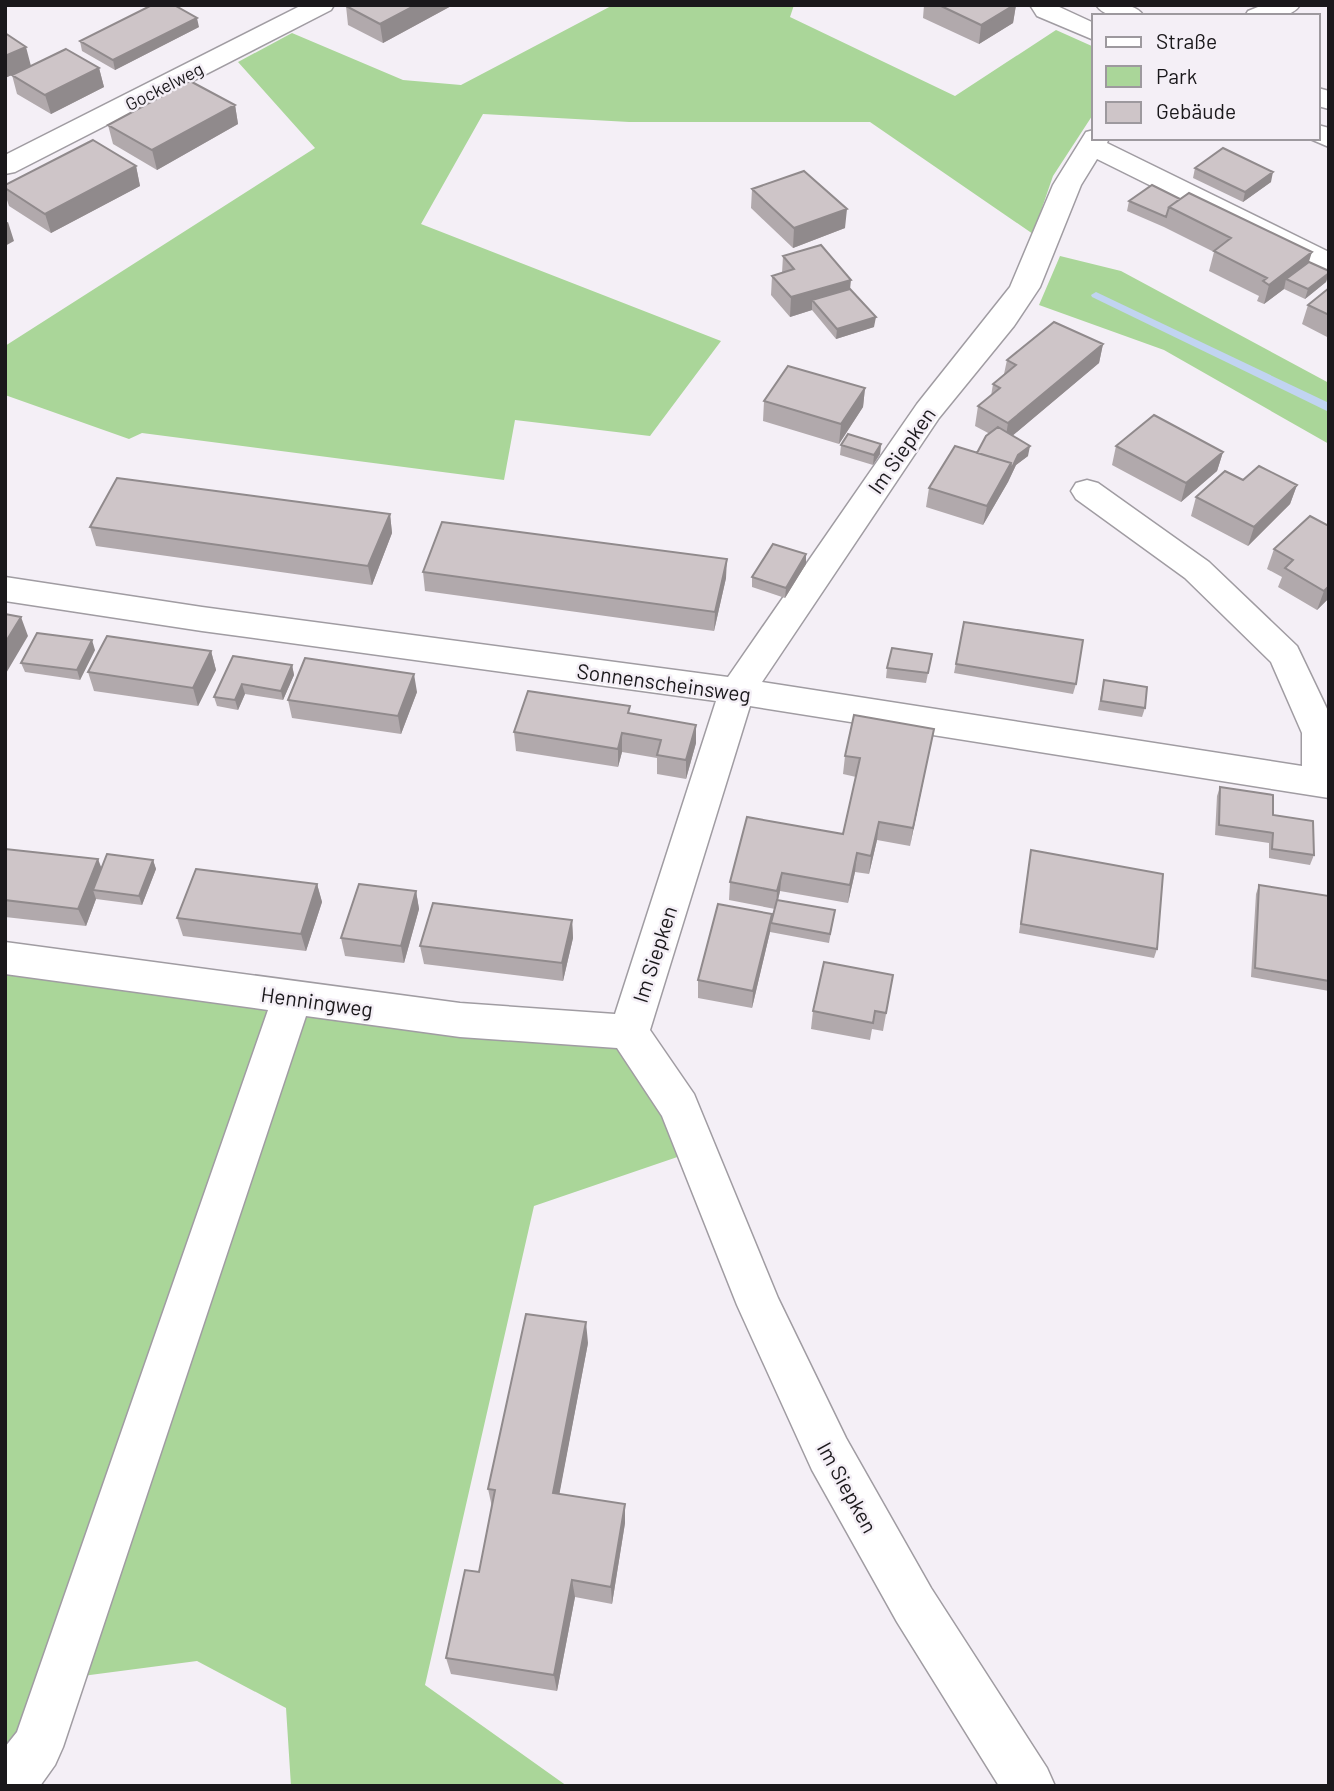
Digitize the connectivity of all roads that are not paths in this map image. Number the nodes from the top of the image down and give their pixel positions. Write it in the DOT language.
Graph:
graph roads {
  1 [pos="322,5"];
  2 [pos="1042,5"];
  3 [pos="1108,5"];
  4 [pos="1288,5"];
  5 [pos="1128,14"];
  6 [pos="1263,14"];
  7 [pos="1092,31"];
  8 [pos="1094,142"];
  9 [pos="12,154"];
  10 [pos="1329,263"];
  11 [pos="1087,491"];
  12 [pos="5,589"];
  13 [pos="737,691"];
  14 [pos="1325,783"];
  15 [pos="5,958"];
  16 [pos="292,998"];
  17 [pos="629,1032"];
  18 [pos="8,1786"];
  19 [pos="1029,1786"];
  1 -- 9 [label="street, Gockelweg"];
  2 -- 7 [label="street"];
  3 -- 5 [label="street"];
  4 -- 6 [label="street"];
  8 -- 10 [label="street"];
  8 -- 13 [label="street, Im Siepken"];
  11 -- 14 [label="street, Sonnenscheinsweg"];
  12 -- 13 [label="street, Sonnenscheinsweg"];
  13 -- 14 [label="street, Sonnenscheinsweg"];
  13 -- 17 [label="street, Im Siepken"];
  15 -- 16 [label="street, Henningweg"];
  16 -- 17 [label="street, Henningweg"];
  16 -- 18 [label="street"];
  17 -- 19 [label="street, Im Siepken"];
}
